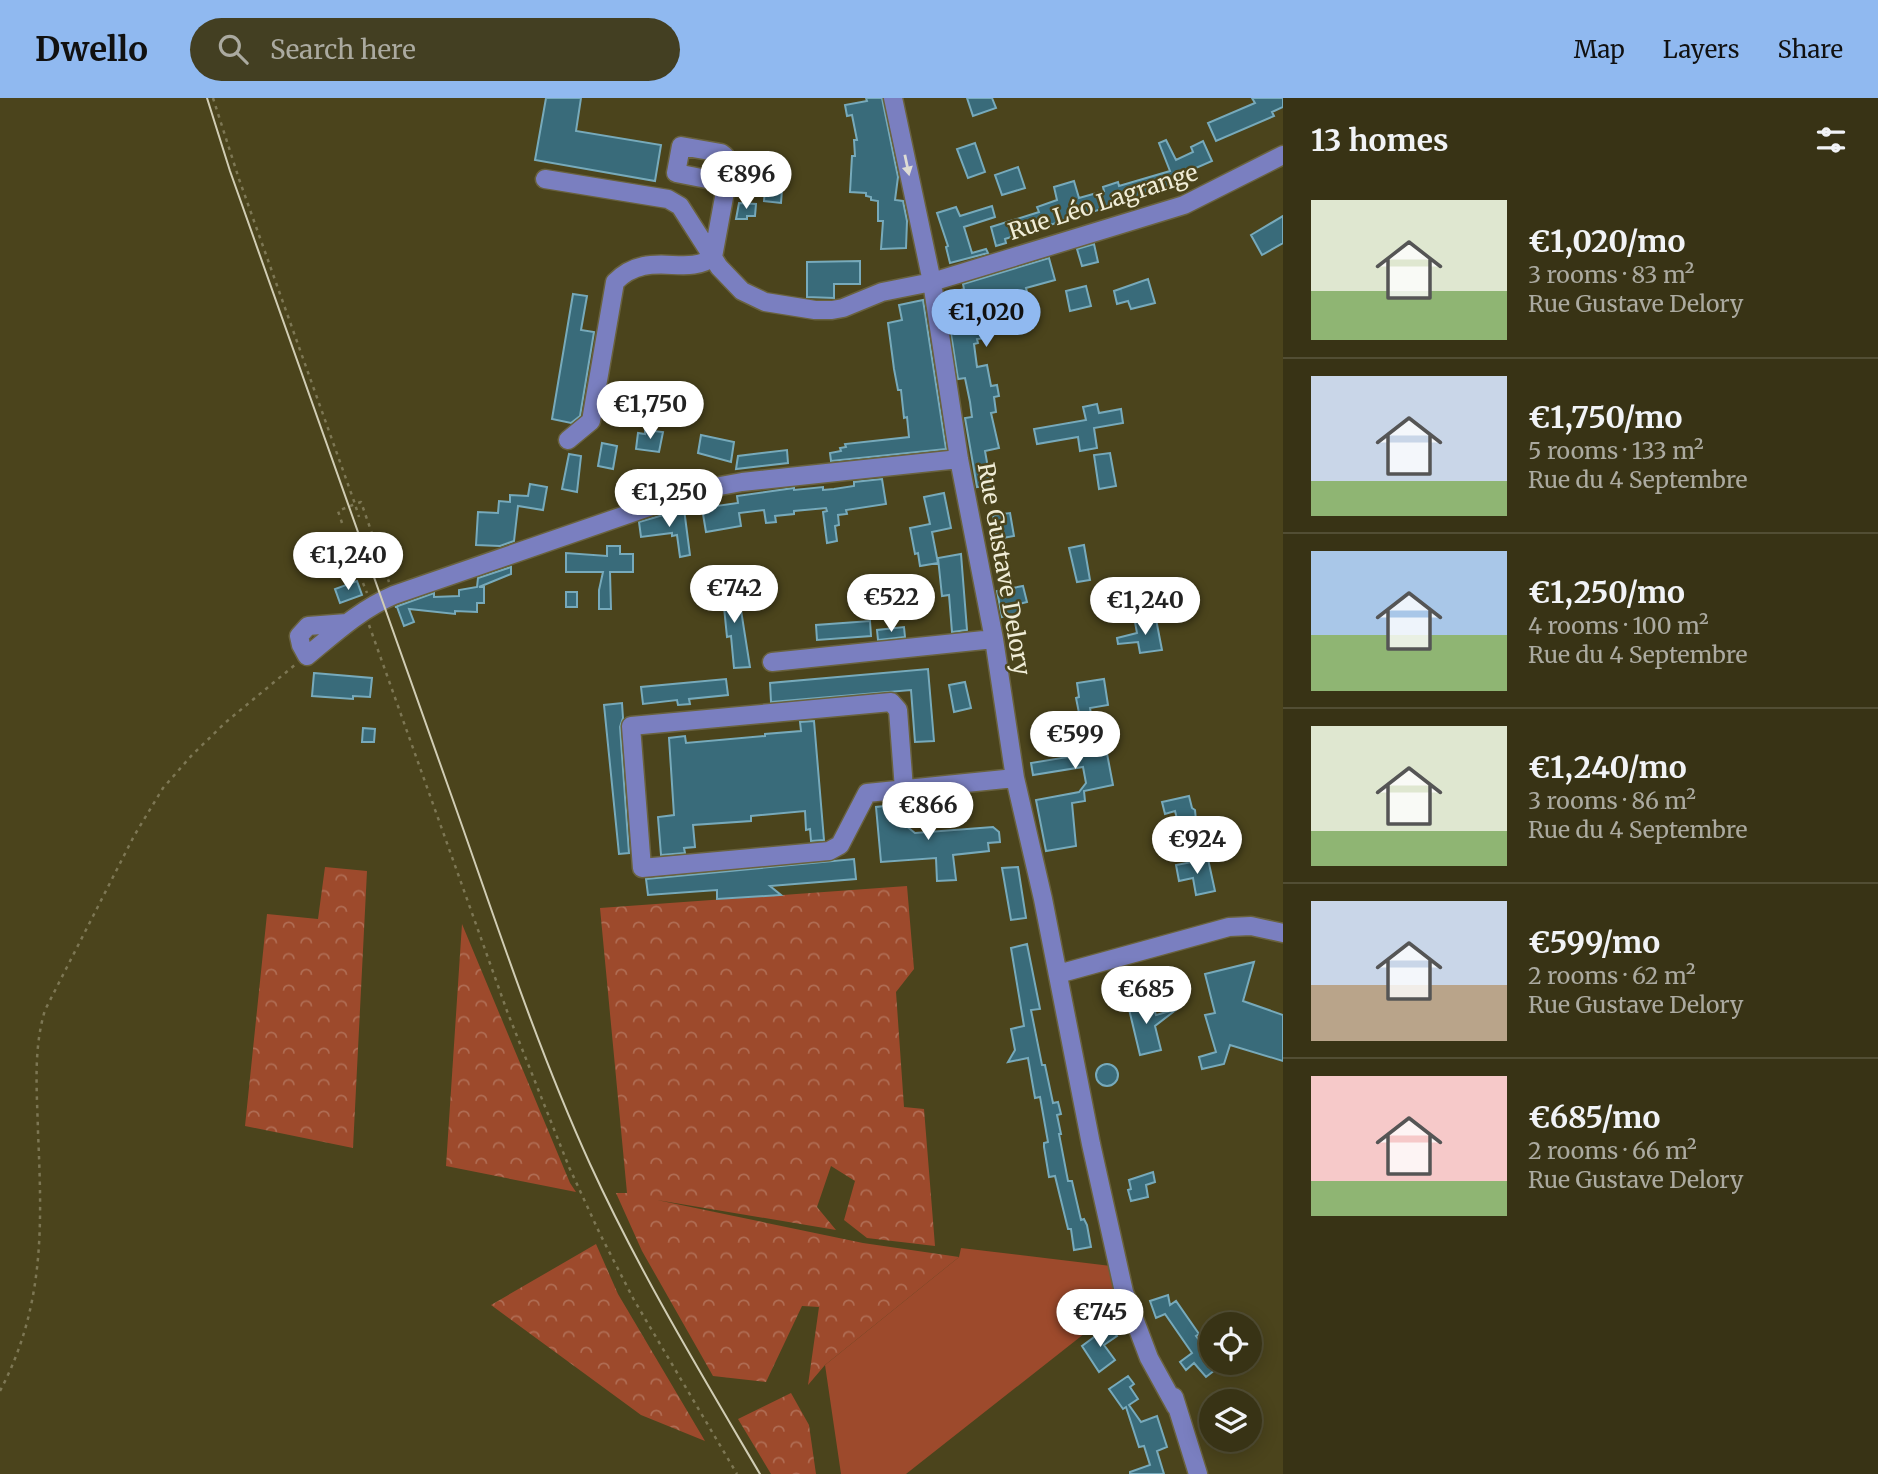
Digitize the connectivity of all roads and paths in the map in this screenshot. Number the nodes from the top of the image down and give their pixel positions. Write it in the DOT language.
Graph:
graph roads {
  1 [pos="213,98"];
  2 [pos="893,98"];
  3 [pos="1283,155"];
  4 [pos="545,179"];
  5 [pos="727,183"];
  6 [pos="713,257"];
  7 [pos="932,282"];
  8 [pos="568,440"];
  9 [pos="959,459"];
  10 [pos="355,505"];
  11 [pos="359,517"];
  12 [pos="342,523"];
  13 [pos="394,595"];
  14 [pos="364,611"];
  15 [pos="994,639"];
  16 [pos="307,656"];
  17 [pos="772,662"];
  18 [pos="1015,778"];
  19 [pos="904,789"];
  20 [pos="1283,933"];
  21 [pos="1058,974"];
  22 [pos="0,1391"];
  23 [pos="737,1474"];
  24 [pos="1198,1474"];
  1 -- 10 [label="path"];
  2 -- 7 [label="street, Rue Gustave Delory, one-way"];
  3 -- 7 [label="street, Rue Léo Lagrange"];
  4 -- 6 [label="street, Rue Léo Lagrange"];
  5 -- 6 [label="street"];
  6 -- 7 [label="street, Rue Léo Lagrange"];
  6 -- 8 [label="street"];
  7 -- 9 [label="street, Rue Gustave Delory"];
  9 -- 13 [label="street"];
  9 -- 15 [label="street, Rue Gustave Delory"];
  10 -- 11 [label="path"];
  10 -- 12 [label="path"];
  10 -- 13 [label="path"];
  13 -- 14 [label="street"];
  14 -- 16 [label="street"];
  14 -- 23 [label="path"];
  15 -- 17 [label="street"];
  15 -- 18 [label="street, Rue Gustave Delory"];
  16 -- 22 [label="path"];
  18 -- 19 [label="street"];
  18 -- 21 [label="street, Rue Gustave Delory"];
  19 -- 19 [label="street"];
  20 -- 21 [label="street"];
  21 -- 24 [label="street, Rue Gustave Delory"];
}
